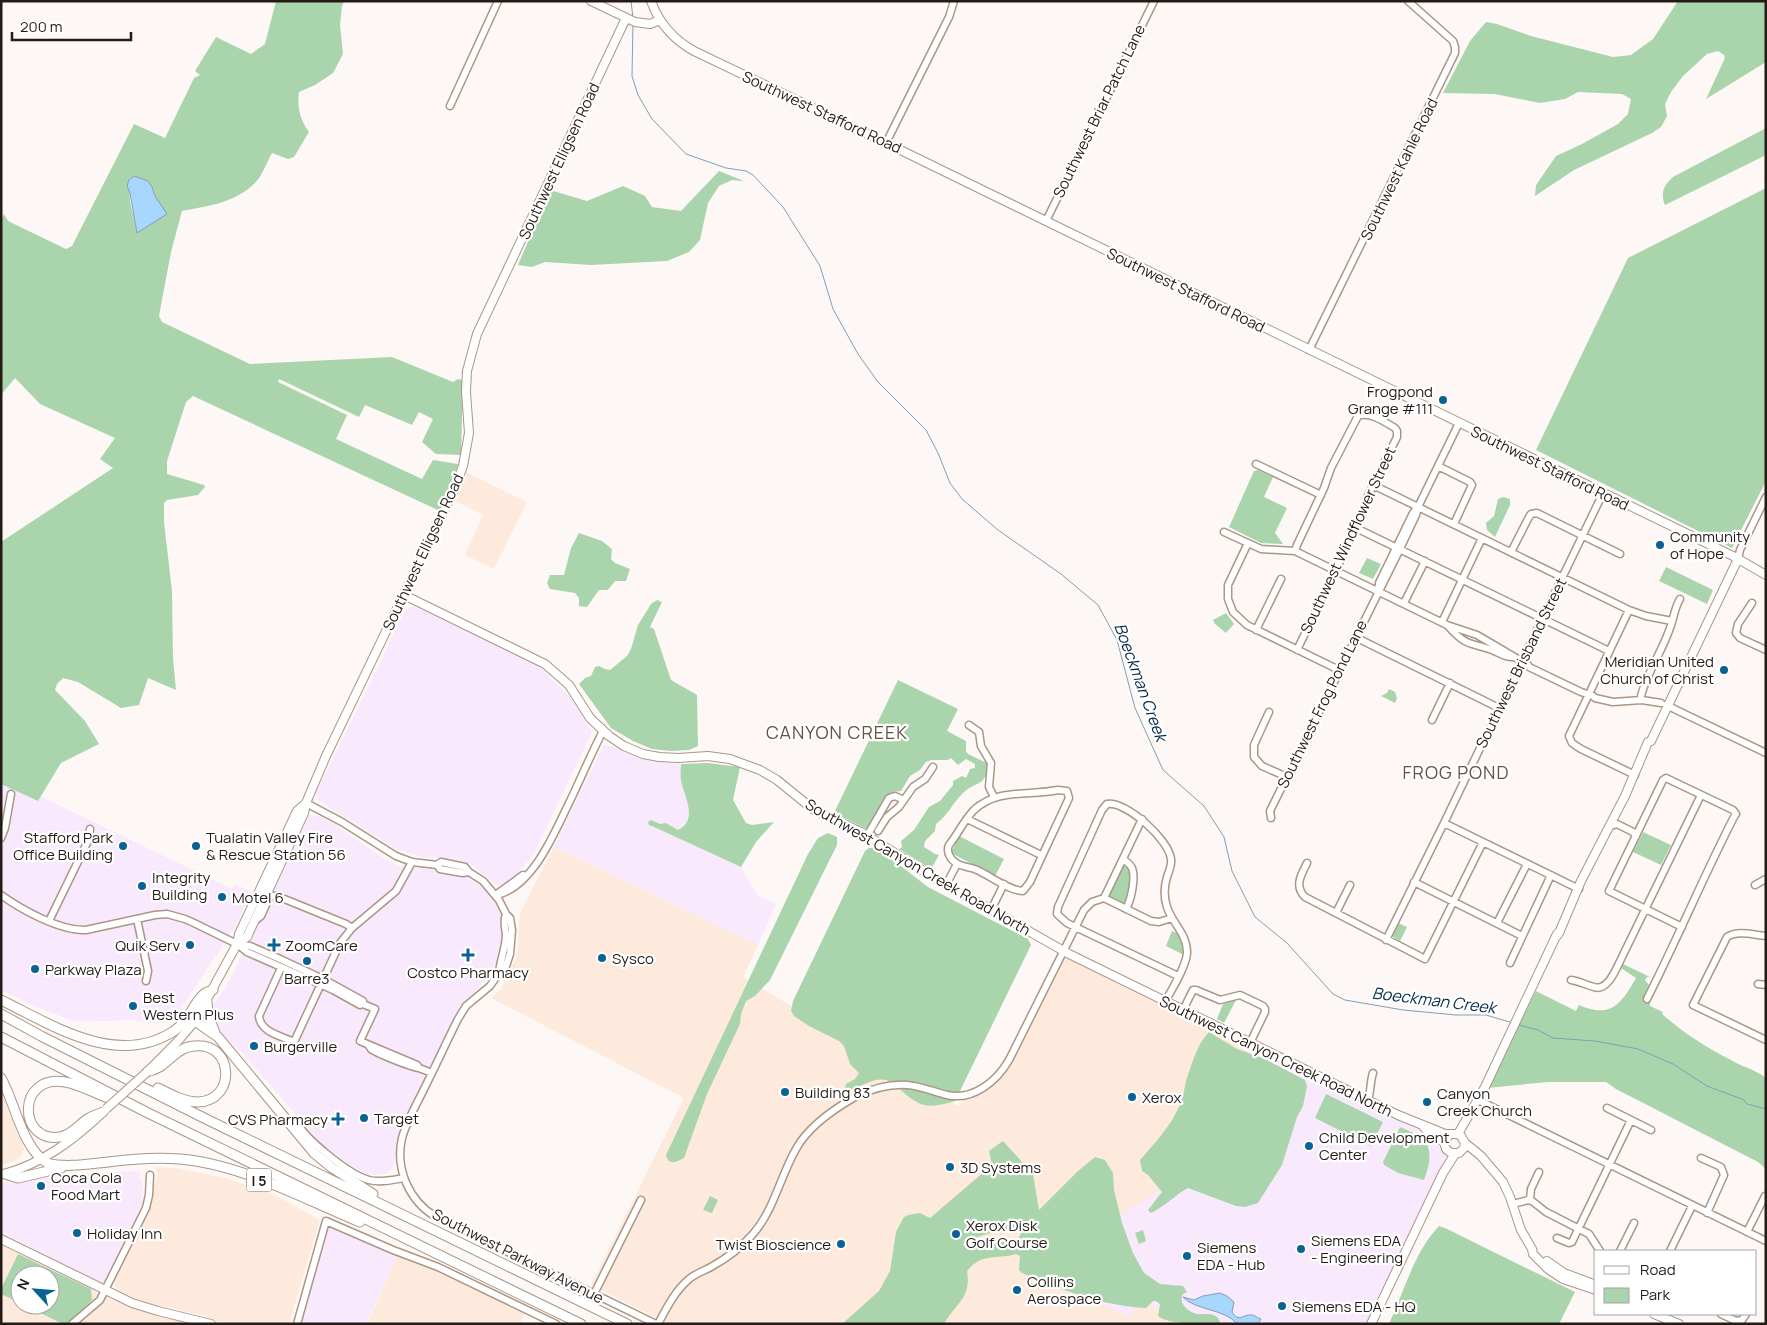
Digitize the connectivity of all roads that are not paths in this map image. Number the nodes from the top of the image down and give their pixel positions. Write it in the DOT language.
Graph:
graph roads {
  1 [pos="498,1"];
  2 [pos="591,1"];
  3 [pos="651,1"];
  4 [pos="954,1"];
  5 [pos="1154,1"];
  6 [pos="1408,1"];
  7 [pos="626,18"];
  8 [pos="660,20"];
  9 [pos="450,106"];
  10 [pos="886,142"];
  11 [pos="1046,221"];
  12 [pos="1309,350"];
  13 [pos="1459,423"];
  14 [pos="1256,464"];
  15 [pos="1438,466"];
  16 [pos="1374,485"];
  17 [pos="1602,493"];
  18 [pos="1321,495"];
  19 [pos="1766,497"];
  20 [pos="1766,506"];
  21 [pos="1418,507"];
  22 [pos="1454,524"];
  23 [pos="1356,528"];
  24 [pos="1224,532"];
  25 [pos="1582,535"];
  26 [pos="1482,538"];
  27 [pos="1248,543"];
  28 [pos="1398,548"];
  29 [pos="1296,551"];
  30 [pos="1511,552"];
  31 [pos="1620,554"];
  32 [pos="1738,559"];
  33 [pos="1425,561"];
  34 [pos="1336,570"];
  35 [pos="1766,575"];
  36 [pos="1562,577"];
  37 [pos="1463,579"];
  38 [pos="1280,580"];
  39 [pos="1378,591"];
  40 [pos="404,595"];
  41 [pos="1680,599"];
  42 [pos="1752,602"];
  43 [pos="1404,603"];
  44 [pos="1629,610"];
  45 [pos="1542,618"];
  46 [pos="1672,621"];
  47 [pos="1444,624"];
  48 [pos="1256,630"];
  49 [pos="1355,637"];
  50 [pos="1297,650"];
  51 [pos="1766,650"];
  52 [pos="1609,651"];
  53 [pos="1514,658"];
  54 [pos="1525,663"];
  55 [pos="1339,670"];
  56 [pos="1450,684"];
  57 [pos="1588,694"];
  58 [pos="1641,696"];
  59 [pos="1664,704"];
  60 [pos="1499,708"];
  61 [pos="1269,712"];
  62 [pos="1432,720"];
  63 [pos="969,725"];
  64 [pos="603,731"];
  65 [pos="1766,753"];
  66 [pos="1766,759"];
  67 [pos="933,767"];
  68 [pos="1636,771"];
  69 [pos="1287,777"];
  70 [pos="11,794"];
  71 [pos="1701,795"];
  72 [pos="994,797"];
  73 [pos="904,800"];
  74 [pos="306,803"];
  75 [pos="1270,818"];
  76 [pos="967,819"];
  77 [pos="1142,819"];
  78 [pos="1444,823"];
  79 [pos="1613,824"];
  80 [pos="90,828"];
  81 [pos="878,830"];
  82 [pos="867,836"];
  83 [pos="1636,836"];
  84 [pos="1,838"];
  85 [pos="1483,842"];
  86 [pos="1041,855"];
  87 [pos="1123,859"];
  88 [pos="412,862"];
  89 [pos="1307,863"];
  90 [pos="957,864"];
  91 [pos="1527,864"];
  92 [pos="1551,875"];
  93 [pos="1766,879"];
  94 [pos="1414,882"];
  95 [pos="1004,884"];
  96 [pos="946,885"];
  97 [pos="1350,885"];
  98 [pos="1755,885"];
  99 [pos="1579,888"];
  100 [pos="1,895"];
  101 [pos="496,895"];
  102 [pos="1104,898"];
  103 [pos="1453,902"];
  104 [pos="1126,909"];
  105 [pos="1645,909"];
  106 [pos="991,910"];
  107 [pos="1336,913"];
  108 [pos="1172,918"];
  109 [pos="137,919"];
  110 [pos="49,921"];
  111 [pos="255,921"];
  112 [pos="1497,924"];
  113 [pos="1682,926"];
  114 [pos="1075,927"];
  115 [pos="352,928"];
  116 [pos="1522,936"];
  117 [pos="1766,936"];
  118 [pos="1386,940"];
  119 [pos="237,944"];
  120 [pos="1063,951"];
  121 [pos="1510,962"];
  122 [pos="281,968"];
  123 [pos="1178,976"];
  124 [pos="1571,980"];
  125 [pos="146,981"];
  126 [pos="321,982"];
  127 [pos="1758,984"];
  128 [pos="1766,984"];
  129 [pos="213,990"];
  130 [pos="1647,999"];
  131 [pos="1,1000"];
  132 [pos="207,1001"];
  133 [pos="1166,1002"];
  134 [pos="1183,1010"];
  135 [pos="1,1014"];
  136 [pos="195,1021"];
  137 [pos="1,1037"];
  138 [pos="218,1037"];
  139 [pos="1766,1040"];
  140 [pos="1250,1043"];
  141 [pos="91,1061"];
  142 [pos="147,1072"];
  143 [pos="432,1073"];
  144 [pos="1374,1074"];
  145 [pos="1,1078"];
  146 [pos="1481,1097"];
  147 [pos="1368,1100"];
  148 [pos="1607,1108"];
  149 [pos="105,1111"];
  150 [pos="146,1112"];
  151 [pos="296,1120"];
  152 [pos="1631,1120"];
  153 [pos="1424,1126"];
  154 [pos="1652,1130"];
  155 [pos="1457,1143"];
  156 [pos="1701,1158"];
  157 [pos="42,1160"];
  158 [pos="81,1164"];
  159 [pos="1609,1165"];
  160 [pos="1539,1172"];
  161 [pos="3,1174"];
  162 [pos="150,1175"];
  163 [pos="404,1178"];
  164 [pos="1765,1196"];
  165 [pos="640,1200"];
  166 [pos="1530,1200"];
  167 [pos="1513,1204"];
  168 [pos="1692,1206"];
  169 [pos="1706,1212"];
  170 [pos="402,1214"];
  171 [pos="1634,1222"];
  172 [pos="1579,1228"];
  173 [pos="1747,1232"];
  174 [pos="1557,1238"];
  175 [pos="1,1239"];
  176 [pos="1766,1241"];
  177 [pos="1532,1249"];
  178 [pos="428,1250"];
  179 [pos="1599,1250"];
  180 [pos="1620,1250"];
  181 [pos="1670,1250"];
  182 [pos="1594,1284"];
  183 [pos="1594,1289"];
  184 [pos="105,1291"];
  185 [pos="594,1294"];
  186 [pos="1656,1315"];
  187 [pos="1722,1315"];
  188 [pos="1745,1315"];
  189 [pos="1669,1322"];
  190 [pos="72,1324"];
  191 [pos="211,1324"];
  192 [pos="297,1324"];
  193 [pos="556,1324"];
  194 [pos="581,1324"];
  195 [pos="627,1324"];
  196 [pos="657,1324"];
  197 [pos="1371,1324"];
  198 [pos="1678,1324"];
  1 -- 9 [label="street"];
  2 -- 7 [label="main road"];
  3 -- 8 [label="main road, Southwest Stafford Road"];
  4 -- 10 [label="street"];
  5 -- 11 [label="street, Southwest Briar Patch Lane"];
  6 -- 12 [label="street, Southwest Kahle Road"];
  7 -- 8 [label="main road"];
  7 -- 40 [label="main road, Southwest Elligsen Road"];
  8 -- 10 [label="main road, Southwest Stafford Road"];
  10 -- 11 [label="main road, Southwest Stafford Road"];
  11 -- 12 [label="main road, Southwest Stafford Road"];
  12 -- 13 [label="main road, Southwest Stafford Road"];
  13 -- 15 [label="street, Southwest Frog Pond Lane"];
  13 -- 17 [label="main road, Southwest Stafford Road"];
  14 -- 18 [label="street"];
  15 -- 21 [label="street, Southwest Frog Pond Lane"];
  15 -- 22 [label="street"];
  16 -- 18 [label="street, Southwest Windflower Street"];
  16 -- 21 [label="street"];
  16 -- 23 [label="street, Southwest Windflower Street"];
  17 -- 25 [label="street, Southwest Brisband Street"];
  17 -- 32 [label="main road, Southwest Stafford Road"];
  18 -- 29 [label="street"];
  19 -- 32 [label="street"];
  20 -- 32 [label="street"];
  21 -- 22 [label="street"];
  21 -- 28 [label="street, Southwest Frog Pond Lane"];
  22 -- 26 [label="street"];
  23 -- 28 [label="street"];
  23 -- 34 [label="street, Southwest Windflower Street"];
  24 -- 27 [label="street"];
  25 -- 30 [label="street"];
  25 -- 31 [label="street"];
  25 -- 36 [label="street, Southwest Brisband Street"];
  26 -- 30 [label="street"];
  26 -- 37 [label="street"];
  27 -- 29 [label="street"];
  27 -- 48 [label="street"];
  28 -- 33 [label="street"];
  28 -- 39 [label="street, Southwest Frog Pond Lane"];
  29 -- 34 [label="street"];
  30 -- 36 [label="street"];
  32 -- 35 [label="main road, Southwest Stafford Road"];
  32 -- 59 [label="main road"];
  33 -- 37 [label="street"];
  33 -- 43 [label="street"];
  34 -- 39 [label="street"];
  34 -- 50 [label="street, Southwest Windflower Street"];
  36 -- 44 [label="street"];
  36 -- 45 [label="street, Southwest Brisband Street"];
  37 -- 45 [label="street"];
  37 -- 47 [label="street"];
  38 -- 48 [label="street"];
  39 -- 43 [label="street"];
  39 -- 49 [label="street, Southwest Frog Pond Lane"];
  40 -- 64 [label="main road, Southwest Canyon Creek Road North"];
  40 -- 74 [label="main road, Southwest Elligsen Road"];
  41 -- 46 [label="street"];
  42 -- 51 [label="street"];
  43 -- 47 [label="street"];
  44 -- 46 [label="street"];
  44 -- 52 [label="street"];
  45 -- 52 [label="street"];
  45 -- 54 [label="street, Southwest Brisband Street"];
  46 -- 58 [label="street"];
  47 -- 53 [label="street"];
  47 -- 53 [label="street"];
  48 -- 50 [label="street"];
  49 -- 55 [label="street, Southwest Frog Pond Lane"];
  49 -- 56 [label="street"];
  50 -- 55 [label="street"];
  52 -- 57 [label="street"];
  53 -- 54 [label="street"];
  54 -- 57 [label="street"];
  54 -- 60 [label="street, Southwest Brisband Street"];
  55 -- 69 [label="street, Southwest Frog Pond Lane"];
  56 -- 60 [label="street"];
  56 -- 62 [label="street"];
  57 -- 58 [label="street"];
  57 -- 59 [label="street"];
  57 -- 68 [label="street"];
  58 -- 59 [label="street"];
  59 -- 65 [label="street"];
  59 -- 68 [label="main road"];
  60 -- 78 [label="street, Southwest Brisband Street"];
  61 -- 69 [label="street"];
  63 -- 72 [label="street"];
  64 -- 82 [label="main road, Southwest Canyon Creek Road North"];
  64 -- 101 [label="street"];
  65 -- 66 [label="street"];
  67 -- 73 [label="street"];
  68 -- 79 [label="main road"];
  69 -- 75 [label="street, Southwest Frog Pond Lane"];
  70 -- 84 [label="street"];
  71 -- 83 [label="street"];
  71 -- 105 [label="street"];
  71 -- 113 [label="street"];
  72 -- 76 [label="street"];
  72 -- 86 [label="street"];
  73 -- 81 [label="street"];
  73 -- 82 [label="street"];
  74 -- 88 [label="street"];
  74 -- 111 [label="main road, Southwest Elligsen Road"];
  74 -- 119 [label="main road, Southwest Elligsen Road"];
  76 -- 86 [label="street"];
  76 -- 90 [label="street"];
  77 -- 87 [label="street"];
  77 -- 108 [label="street"];
  77 -- 114 [label="street"];
  78 -- 85 [label="street"];
  78 -- 94 [label="street, Southwest Brisband Street"];
  79 -- 83 [label="street"];
  79 -- 99 [label="main road"];
  80 -- 110 [label="street"];
  82 -- 96 [label="main road, Southwest Canyon Creek Road North"];
  83 -- 105 [label="street"];
  85 -- 91 [label="street"];
  85 -- 103 [label="street"];
  86 -- 95 [label="street"];
  87 -- 102 [label="street"];
  87 -- 104 [label="street"];
  88 -- 101 [label="street"];
  88 -- 115 [label="street"];
  89 -- 107 [label="street"];
  90 -- 95 [label="street"];
  90 -- 96 [label="street"];
  91 -- 92 [label="street"];
  91 -- 112 [label="street"];
  92 -- 99 [label="street"];
  92 -- 116 [label="street"];
  93 -- 98 [label="street"];
  94 -- 103 [label="street"];
  94 -- 118 [label="street, Southwest Brisband Street"];
  95 -- 106 [label="street"];
  96 -- 106 [label="main road, Southwest Canyon Creek Road North"];
  97 -- 107 [label="street"];
  99 -- 146 [label="main road"];
  100 -- 110 [label="street"];
  101 -- 143 [label="street"];
  102 -- 104 [label="street"];
  102 -- 114 [label="street"];
  103 -- 112 [label="street"];
  103 -- 118 [label="street"];
  104 -- 108 [label="street"];
  105 -- 113 [label="street"];
  105 -- 124 [label="street"];
  106 -- 120 [label="main road, Southwest Canyon Creek Road North"];
  107 -- 118 [label="street"];
  108 -- 123 [label="street"];
  109 -- 110 [label="street"];
  109 -- 119 [label="street"];
  109 -- 125 [label="street"];
  111 -- 115 [label="street"];
  111 -- 119 [label="main road, Southwest Elligsen Road"];
  112 -- 116 [label="street"];
  113 -- 130 [label="street"];
  114 -- 120 [label="street"];
  114 -- 123 [label="street"];
  115 -- 126 [label="street"];
  116 -- 121 [label="street"];
  117 -- 139 [label="street"];
  119 -- 122 [label="street"];
  119 -- 126 [label="street"];
  119 -- 129 [label="main road, Southwest Elligsen Road"];
  120 -- 133 [label="main road, Southwest Canyon Creek Road North"];
  120 -- 196 [label="street"];
  122 -- 126 [label="street"];
  122 -- 126 [label="street"];
  123 -- 133 [label="street"];
  126 -- 143 [label="street"];
  127 -- 128 [label="street"];
  129 -- 131 [label="highway"];
  129 -- 132 [label="main road, Southwest Elligsen Road"];
  132 -- 136 [label="main road, Southwest Elligsen Road"];
  132 -- 138 [label="highway, I 5"];
  133 -- 134 [label="main road, Southwest Canyon Creek Road North"];
  134 -- 140 [label="main road, Southwest Canyon Creek Road North"];
  134 -- 140 [label="street"];
  135 -- 141 [label="highway, I 5"];
  136 -- 138 [label="highway, I 5"];
  136 -- 142 [label="main road, Southwest Elligsen Road"];
  137 -- 150 [label="highway, I 5"];
  138 -- 170 [label="highway, I 5"];
  140 -- 147 [label="main road, Southwest Canyon Creek Road North"];
  141 -- 142 [label="highway, I 5"];
  141 -- 170 [label="highway, I 5"];
  142 -- 149 [label="main road, Southwest Elligsen Road, bridge"];
  143 -- 163 [label="street"];
  144 -- 147 [label="street"];
  145 -- 157 [label="highway"];
  146 -- 155 [label="main road"];
  146 -- 159 [label="street"];
  147 -- 153 [label="main road, Southwest Canyon Creek Road North"];
  148 -- 152 [label="street"];
  149 -- 150 [label="highway, I 5"];
  149 -- 157 [label="main road, Southwest Elligsen Road"];
  150 -- 178 [label="highway, I 5"];
  151 -- 163 [label="street"];
  152 -- 154 [label="street"];
  152 -- 159 [label="street"];
  153 -- 155 [label="main road, Southwest Canyon Creek Road North"];
  153 -- 155 [label="main road, Southwest Canyon Creek Road North"];
  155 -- 167 [label="main road"];
  155 -- 197 [label="main road"];
  156 -- 169 [label="street"];
  157 -- 158 [label="highway, I 5"];
  157 -- 161 [label="main road, Southwest Elligsen Road"];
  158 -- 161 [label="highway, I 5"];
  158 -- 178 [label="highway, I 5"];
  159 -- 168 [label="street"];
  159 -- 172 [label="street"];
  160 -- 166 [label="street"];
  162 -- 184 [label="street"];
  163 -- 185 [label="street, Southwest Parkway Avenue"];
  164 -- 173 [label="street"];
  165 -- 185 [label="street"];
  166 -- 167 [label="street"];
  166 -- 172 [label="street"];
  167 -- 177 [label="main road"];
  168 -- 169 [label="street"];
  168 -- 181 [label="street"];
  169 -- 173 [label="street"];
  170 -- 195 [label="highway, I 5"];
  171 -- 180 [label="street"];
  172 -- 174 [label="street"];
  172 -- 179 [label="street"];
  173 -- 176 [label="street"];
  175 -- 184 [label="main road"];
  177 -- 182 [label="main road"];
  177 -- 183 [label="main road"];
  178 -- 194 [label="highway, I 5"];
  184 -- 190 [label="street"];
  184 -- 191 [label="main road"];
  185 -- 196 [label="street, Southwest Parkway Avenue"];
  186 -- 189 [label="main road"];
  187 -- 188 [label="street"];
  189 -- 198 [label="main road"];
  192 -- 193 [label="street"];
}
